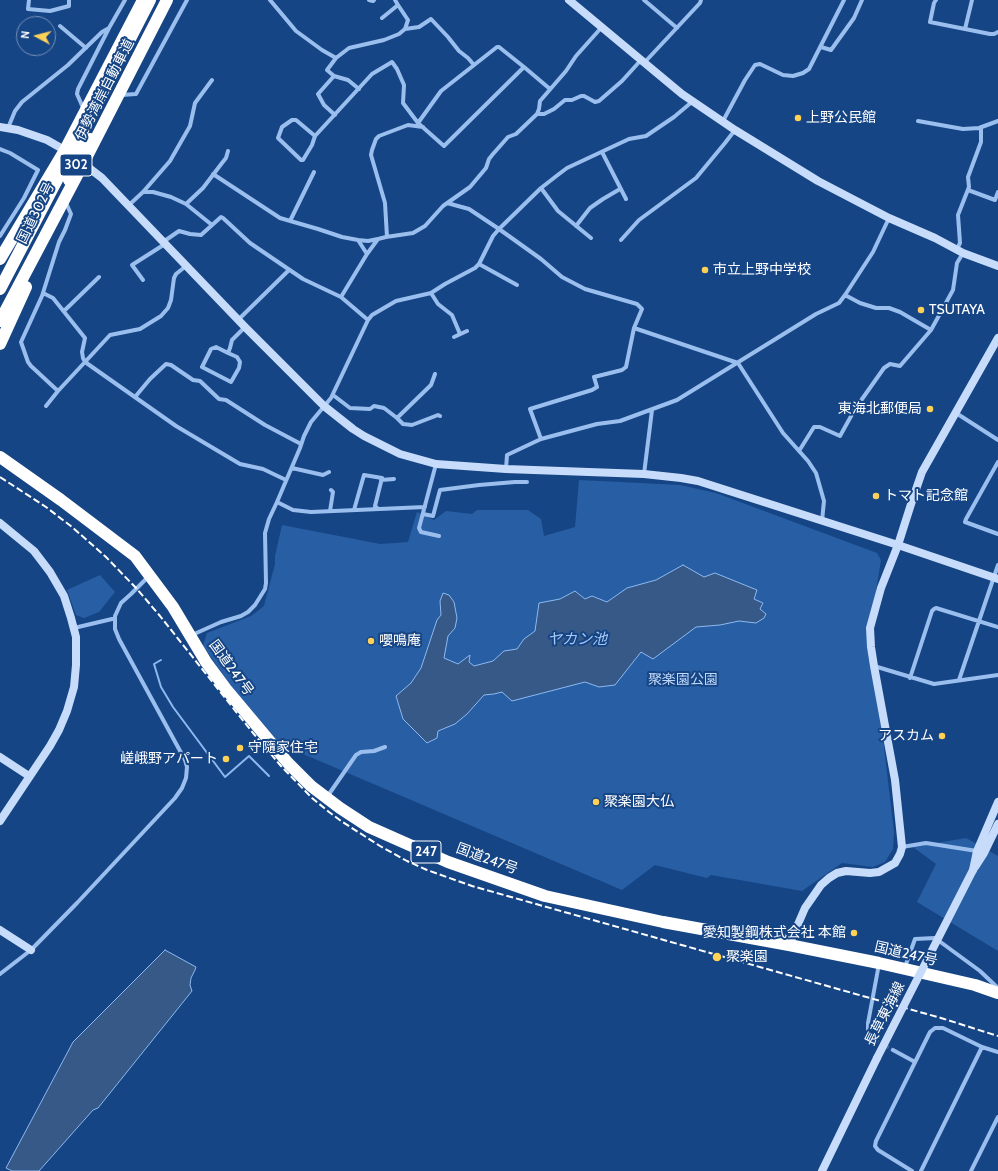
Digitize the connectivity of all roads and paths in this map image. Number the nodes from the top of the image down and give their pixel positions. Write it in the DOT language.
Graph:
graph roads {
  1 [pos="29,0"];
  2 [pos="69,0"];
  3 [pos="124,0"];
  4 [pos="143,0"];
  5 [pos="150,0"];
  6 [pos="167,0"];
  7 [pos="187,0"];
  8 [pos="270,0"];
  9 [pos="369,0"];
  10 [pos="374,0"];
  11 [pos="395,0"];
  12 [pos="569,0"];
  13 [pos="644,0"];
  14 [pos="701,0"];
  15 [pos="844,0"];
  16 [pos="862,0"];
  17 [pos="936,0"];
  18 [pos="972,0"];
  19 [pos="398,5"];
  20 [pos="382,18"];
  21 [pos="60,26"];
  22 [pos="109,28"];
  23 [pos="601,28"];
  24 [pos="677,28"];
  25 [pos="405,29"];
  26 [pos="965,29"];
  27 [pos="998,32"];
  28 [pos="821,47"];
  29 [pos="86,48"];
  30 [pos="336,58"];
  31 [pos="643,61"];
  32 [pos="474,65"];
  33 [pos="524,68"];
  34 [pos="334,76"];
  35 [pos="212,80"];
  36 [pos="359,89"];
  37 [pos="550,89"];
  38 [pos="115,95"];
  39 [pos="693,101"];
  40 [pos="85,112"];
  41 [pos="537,114"];
  42 [pos="335,115"];
  43 [pos="723,121"];
  44 [pos="918,121"];
  45 [pos="998,121"];
  46 [pos="418,123"];
  47 [pos="4,127"];
  48 [pos="423,127"];
  49 [pos="981,127"];
  50 [pos="735,130"];
  51 [pos="82,132"];
  52 [pos="315,136"];
  53 [pos="0,149"];
  54 [pos="65,150"];
  55 [pos="228,151"];
  56 [pos="602,152"];
  57 [pos="81,162"];
  58 [pos="314,172"];
  59 [pos="213,174"];
  60 [pos="541,188"];
  61 [pos="620,189"];
  62 [pos="968,190"];
  63 [pos="143,192"];
  64 [pos="998,192"];
  65 [pos="62,195"];
  66 [pos="28,200"];
  67 [pos="626,200"];
  68 [pos="447,203"];
  69 [pos="186,204"];
  70 [pos="128,205"];
  71 [pos="47,209"];
  72 [pos="889,218"];
  73 [pos="290,220"];
  74 [pos="212,225"];
  75 [pos="576,226"];
  76 [pos="499,229"];
  77 [pos="0,236"];
  78 [pos="387,237"];
  79 [pos="591,238"];
  80 [pos="358,240"];
  81 [pos="378,240"];
  82 [pos="621,240"];
  83 [pos="164,242"];
  84 [pos="960,251"];
  85 [pos="367,254"];
  86 [pos="0,259"];
  87 [pos="479,264"];
  88 [pos="186,266"];
  89 [pos="998,266"];
  90 [pos="289,270"];
  91 [pos="0,275"];
  92 [pos="99,277"];
  93 [pos="143,280"];
  94 [pos="517,285"];
  95 [pos="0,289"];
  96 [pos="44,293"];
  97 [pos="431,293"];
  98 [pos="845,295"];
  99 [pos="341,297"];
  100 [pos="64,311"];
  101 [pos="238,320"];
  102 [pos="368,320"];
  103 [pos="0,321"];
  104 [pos="245,327"];
  105 [pos="634,328"];
  106 [pos="931,330"];
  107 [pos="467,331"];
  108 [pos="460,334"];
  109 [pos="454,337"];
  110 [pos="0,338"];
  111 [pos="998,338"];
  112 [pos="0,344"];
  113 [pos="228,353"];
  114 [pos="85,362"];
  115 [pos="738,363"];
  116 [pos="435,374"];
  117 [pos="58,391"];
  118 [pos="333,395"];
  119 [pos="135,397"];
  120 [pos="46,406"];
  121 [pos="324,406"];
  122 [pos="652,410"];
  123 [pos="956,413"];
  124 [pos="440,416"];
  125 [pos="397,418"];
  126 [pos="540,439"];
  127 [pos="998,440"];
  128 [pos="301,444"];
  129 [pos="799,451"];
  130 [pos="0,457"];
  131 [pos="998,462"];
  132 [pos="436,464"];
  133 [pos="292,468"];
  134 [pos="506,469"];
  135 [pos="329,472"];
  136 [pos="644,474"];
  137 [pos="394,479"];
  138 [pos="286,480"];
  139 [pos="381,480"];
  140 [pos="527,482"];
  141 [pos="331,490"];
  142 [pos="277,502"];
  143 [pos="425,507"];
  144 [pos="378,509"];
  145 [pos="354,510"];
  146 [pos="330,511"];
  147 [pos="423,514"];
  148 [pos="822,521"];
  149 [pos="0,523"];
  150 [pos="998,534"];
  151 [pos="438,536"];
  152 [pos="898,545"];
  153 [pos="998,565"];
  154 [pos="150,575"];
  155 [pos="996,579"];
  156 [pos="115,619"];
  157 [pos="979,621"];
  158 [pos="998,627"];
  159 [pos="74,628"];
  160 [pos="190,635"];
  161 [pos="874,666"];
  162 [pos="998,675"];
  163 [pos="910,678"];
  164 [pos="959,680"];
  165 [pos="385,747"];
  166 [pos="0,757"];
  167 [pos="29,776"];
  168 [pos="326,797"];
  169 [pos="998,802"];
  170 [pos="0,821"];
  171 [pos="998,824"];
  172 [pos="902,846"];
  173 [pos="977,851"];
  174 [pos="973,870"];
  175 [pos="0,930"];
  176 [pos="788,945"];
  177 [pos="31,950"];
  178 [pos="879,963"];
  179 [pos="904,969"];
  180 [pos="0,974"];
  181 [pos="998,988"];
  182 [pos="998,993"];
  183 [pos="875,1040"];
  184 [pos="982,1047"];
  185 [pos="893,1050"];
  186 [pos="998,1052"];
  187 [pos="915,1062"];
  188 [pos="998,1117"];
  189 [pos="822,1171"];
  190 [pos="912,1171"];
  191 [pos="921,1171"];
  192 [pos="972,1171"];
  1 -- 2 [label="street"];
  3 -- 22 [label="street"];
  4 -- 40 [label="highway, 国道302号 / 302"];
  5 -- 51 [label="highway, 伊勢湾岸自動車道, bridge"];
  6 -- 38 [label="highway, 国道302号 / 302"];
  6 -- 57 [label="highway, 伊勢湾岸自動車道, bridge"];
  7 -- 38 [label="street"];
  8 -- 30 [label="street"];
  9 -- 10 [label="street"];
  11 -- 19 [label="street"];
  12 -- 23 [label="street"];
  13 -- 24 [label="street"];
  14 -- 24 [label="street"];
  15 -- 28 [label="street"];
  16 -- 28 [label="street"];
  17 -- 26 [label="street"];
  18 -- 26 [label="street"];
  19 -- 20 [label="street"];
  19 -- 25 [label="street"];
  21 -- 29 [label="street"];
  22 -- 29 [label="street"];
  22 -- 40 [label="street"];
  23 -- 31 [label="street"];
  23 -- 37 [label="street"];
  24 -- 31 [label="street"];
  25 -- 30 [label="street"];
  25 -- 32 [label="street"];
  26 -- 27 [label="street"];
  28 -- 43 [label="street"];
  29 -- 47 [label="street"];
  30 -- 34 [label="street"];
  31 -- 39 [label="street"];
  31 -- 41 [label="street"];
  32 -- 33 [label="street"];
  32 -- 46 [label="street"];
  33 -- 37 [label="street"];
  33 -- 48 [label="street"];
  34 -- 36 [label="street"];
  34 -- 42 [label="street"];
  35 -- 63 [label="street"];
  36 -- 42 [label="street"];
  36 -- 46 [label="street"];
  37 -- 41 [label="street"];
  38 -- 57 [label="highway, 国道302号 / 302"];
  39 -- 43 [label="street"];
  39 -- 56 [label="street"];
  40 -- 54 [label="highway, 国道302号 / 302"];
  41 -- 68 [label="street"];
  42 -- 52 [label="street"];
  43 -- 50 [label="street"];
  44 -- 49 [label="street"];
  45 -- 49 [label="street"];
  46 -- 48 [label="street"];
  47 -- 54 [label="street"];
  48 -- 78 [label="street"];
  49 -- 62 [label="street"];
  50 -- 72 [label="street"];
  50 -- 82 [label="street"];
  51 -- 91 [label="highway, bridge"];
  51 -- 95 [label="highway, 伊勢湾岸自動車道, bridge"];
  52 -- 52 [label="street"];
  53 -- 66 [label="street"];
  54 -- 57 [label="street"];
  54 -- 66 [label="highway, 国道302号 / 302"];
  55 -- 59 [label="street"];
  56 -- 60 [label="street"];
  56 -- 61 [label="street"];
  57 -- 65 [label="highway, 国道302号 / 302"];
  57 -- 70 [label="street"];
  57 -- 103 [label="highway, 伊勢湾岸自動車道, bridge"];
  57 -- 112 [label="highway, bridge"];
  58 -- 73 [label="street"];
  59 -- 69 [label="street"];
  59 -- 73 [label="street"];
  60 -- 75 [label="street"];
  60 -- 76 [label="street"];
  61 -- 67 [label="street"];
  61 -- 75 [label="street"];
  62 -- 64 [label="street"];
  62 -- 84 [label="street"];
  63 -- 69 [label="street"];
  63 -- 70 [label="street"];
  65 -- 96 [label="street"];
  65 -- 110 [label="highway, 国道302号 / 302"];
  66 -- 71 [label="street"];
  66 -- 77 [label="street"];
  66 -- 86 [label="highway, 国道302号 / 302"];
  68 -- 76 [label="street"];
  68 -- 78 [label="street"];
  69 -- 74 [label="street"];
  70 -- 83 [label="street"];
  72 -- 84 [label="street"];
  72 -- 98 [label="street"];
  73 -- 80 [label="street"];
  74 -- 83 [label="street"];
  74 -- 90 [label="street"];
  75 -- 79 [label="street"];
  76 -- 87 [label="street"];
  76 -- 105 [label="street"];
  78 -- 81 [label="street"];
  80 -- 81 [label="street"];
  80 -- 85 [label="street"];
  81 -- 85 [label="street"];
  83 -- 88 [label="street"];
  83 -- 93 [label="street"];
  84 -- 89 [label="street"];
  84 -- 106 [label="street"];
  85 -- 99 [label="street"];
  87 -- 94 [label="street"];
  87 -- 97 [label="street"];
  88 -- 101 [label="street"];
  88 -- 114 [label="street"];
  90 -- 99 [label="street"];
  90 -- 101 [label="street"];
  92 -- 100 [label="street"];
  96 -- 100 [label="street"];
  96 -- 117 [label="street"];
  97 -- 102 [label="street"];
  97 -- 108 [label="street"];
  98 -- 106 [label="street"];
  98 -- 115 [label="street"];
  99 -- 102 [label="street"];
  100 -- 114 [label="street"];
  101 -- 104 [label="street"];
  102 -- 118 [label="street"];
  104 -- 113 [label="street"];
  104 -- 121 [label="street"];
  105 -- 115 [label="street"];
  105 -- 126 [label="street"];
  106 -- 129 [label="street"];
  107 -- 108 [label="street"];
  108 -- 109 [label="street"];
  111 -- 123 [label="street"];
  113 -- 113 [label="street"];
  114 -- 117 [label="street"];
  114 -- 119 [label="street"];
  115 -- 122 [label="street"];
  115 -- 129 [label="street"];
  116 -- 125 [label="street"];
  117 -- 120 [label="street"];
  118 -- 121 [label="street"];
  118 -- 125 [label="street"];
  119 -- 128 [label="street"];
  119 -- 138 [label="street"];
  121 -- 128 [label="street"];
  121 -- 132 [label="street"];
  122 -- 126 [label="street"];
  122 -- 136 [label="street"];
  123 -- 127 [label="street"];
  123 -- 152 [label="street"];
  124 -- 125 [label="street"];
  126 -- 134 [label="street"];
  128 -- 133 [label="street"];
  129 -- 148 [label="street"];
  130 -- 154 [label="highway, 国道247号 / 247"];
  131 -- 150 [label="street"];
  132 -- 134 [label="street"];
  132 -- 143 [label="street"];
  133 -- 135 [label="street"];
  133 -- 138 [label="street"];
  134 -- 136 [label="street"];
  136 -- 148 [label="street"];
  137 -- 139 [label="street"];
  138 -- 142 [label="street"];
  139 -- 144 [label="street"];
  139 -- 145 [label="street"];
  140 -- 147 [label="street"];
  141 -- 146 [label="street"];
  142 -- 146 [label="street"];
  142 -- 160 [label="street"];
  143 -- 144 [label="street"];
  143 -- 147 [label="street"];
  144 -- 145 [label="street"];
  145 -- 146 [label="street"];
  147 -- 151 [label="street"];
  148 -- 152 [label="street"];
  149 -- 159 [label="street"];
  152 -- 155 [label="street"];
  152 -- 161 [label="street"];
  153 -- 155 [label="street"];
  154 -- 156 [label="street"];
  154 -- 160 [label="highway, 国道247号 / 247"];
  155 -- 157 [label="street"];
  156 -- 159 [label="street"];
  156 -- 177 [label="street"];
  157 -- 158 [label="street"];
  157 -- 163 [label="street"];
  157 -- 164 [label="street"];
  159 -- 167 [label="street"];
  160 -- 168 [label="highway, 国道247号 / 247"];
  161 -- 163 [label="street"];
  161 -- 172 [label="street"];
  162 -- 164 [label="street"];
  163 -- 164 [label="street"];
  165 -- 168 [label="street"];
  166 -- 167 [label="street"];
  167 -- 170 [label="street"];
  168 -- 176 [label="highway, 国道247号 / 247"];
  169 -- 173 [label="street, 長草東海線"];
  171 -- 174 [label="street, 長草東海線"];
  172 -- 173 [label="street"];
  172 -- 176 [label="street"];
  173 -- 174 [label="street, 長草東海線"];
  174 -- 189 [label="street, 長草東海線, bridge"];
  175 -- 177 [label="street"];
  176 -- 178 [label="highway, 国道247号 / 247"];
  177 -- 180 [label="street"];
  178 -- 179 [label="highway, 国道247号 / 247"];
  178 -- 183 [label="street"];
  179 -- 181 [label="street"];
  179 -- 182 [label="highway, 国道247号 / 247"];
  184 -- 186 [label="street"];
  184 -- 187 [label="street"];
  184 -- 191 [label="street"];
  185 -- 187 [label="street"];
  187 -- 190 [label="street"];
  188 -- 192 [label="street"];
}
